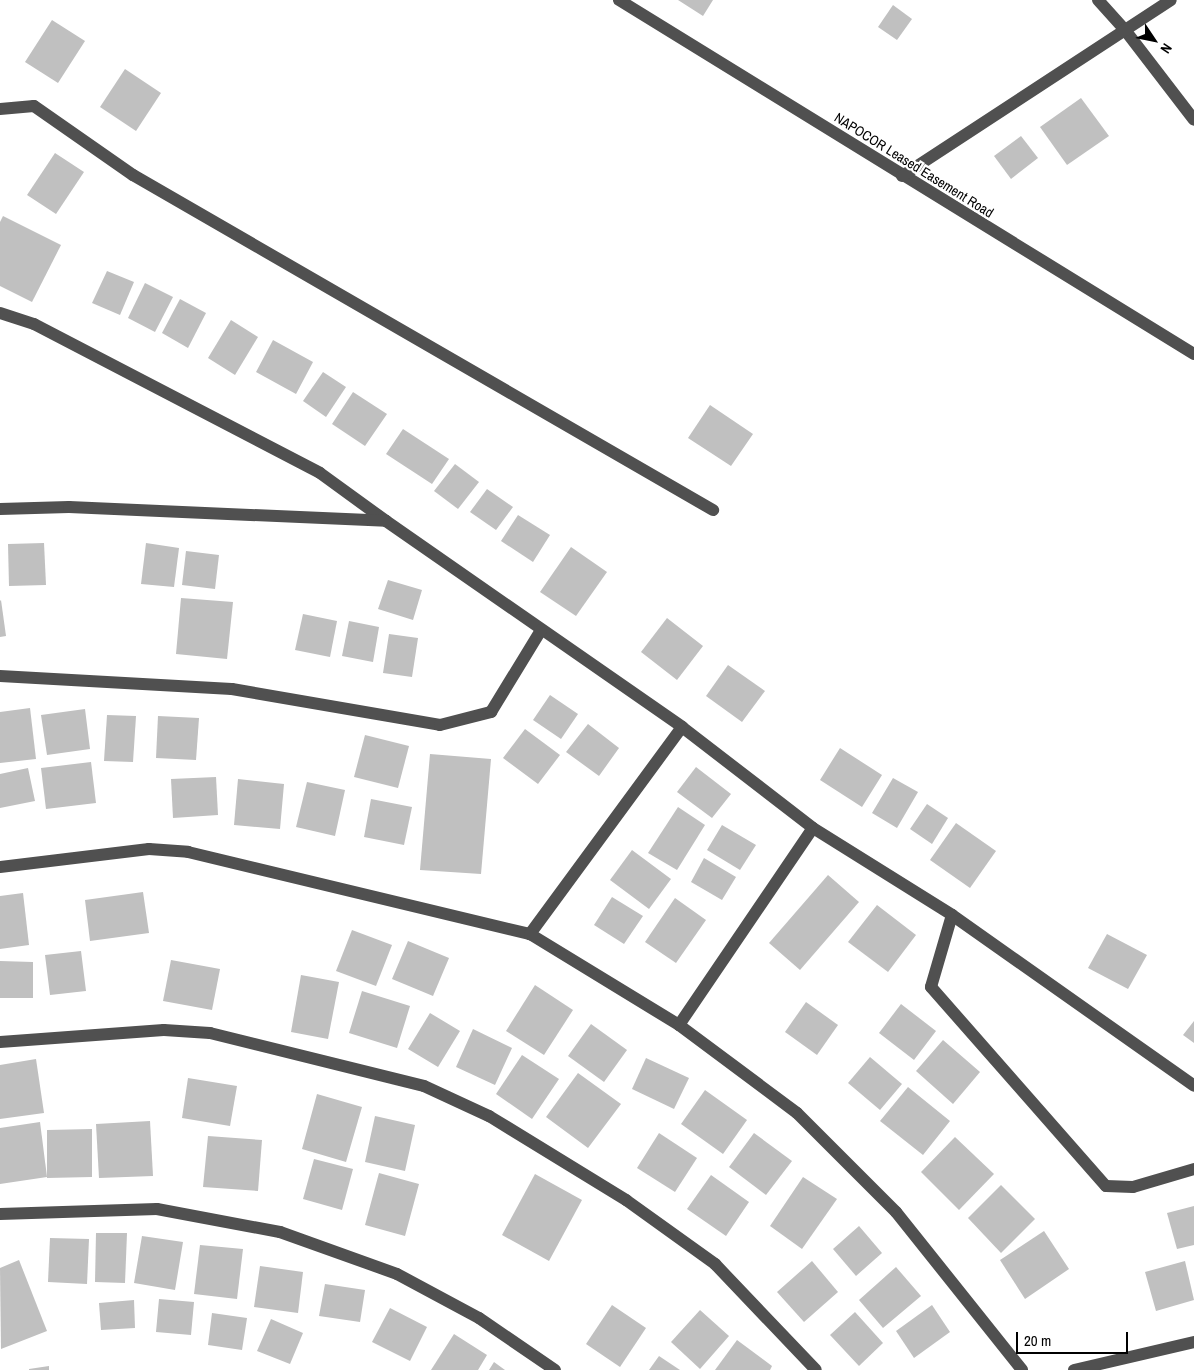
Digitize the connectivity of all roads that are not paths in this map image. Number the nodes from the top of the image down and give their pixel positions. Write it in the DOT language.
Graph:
graph roads {
  1 [pos="619,0"];
  2 [pos="1098,0"];
  3 [pos="1171,0"];
  4 [pos="1125,30"];
  5 [pos="0,109"];
  6 [pos="1194,120"];
  7 [pos="902,176"];
  8 [pos="0,313"];
  9 [pos="1194,354"];
  10 [pos="0,509"];
  11 [pos="713,510"];
  12 [pos="386,521"];
  13 [pos="541,630"];
  14 [pos="0,676"];
  15 [pos="682,727"];
  16 [pos="813,828"];
  17 [pos="0,867"];
  18 [pos="952,915"];
  19 [pos="530,934"];
  20 [pos="679,1024"];
  21 [pos="0,1042"];
  22 [pos="1194,1086"];
  23 [pos="1194,1169"];
  24 [pos="0,1214"];
  25 [pos="1194,1342"];
  26 [pos="555,1370"];
  27 [pos="816,1370"];
  28 [pos="1022,1370"];
  29 [pos="1074,1370"];
  1 -- 7 [label="street, NAPOCOR Leased Easement Road"];
  2 -- 4 [label="street"];
  3 -- 4 [label="street"];
  4 -- 6 [label="street"];
  4 -- 7 [label="street"];
  5 -- 11 [label="street"];
  7 -- 9 [label="street, NAPOCOR Leased Easement Road"];
  8 -- 12 [label="street"];
  10 -- 12 [label="street"];
  12 -- 13 [label="street"];
  13 -- 14 [label="street"];
  13 -- 15 [label="street"];
  15 -- 16 [label="street"];
  15 -- 19 [label="street"];
  16 -- 18 [label="street"];
  16 -- 20 [label="street"];
  17 -- 19 [label="street"];
  18 -- 22 [label="street"];
  18 -- 23 [label="street"];
  19 -- 20 [label="street"];
  20 -- 28 [label="street"];
  21 -- 27 [label="street"];
  24 -- 26 [label="street"];
  25 -- 29 [label="street"];
}
